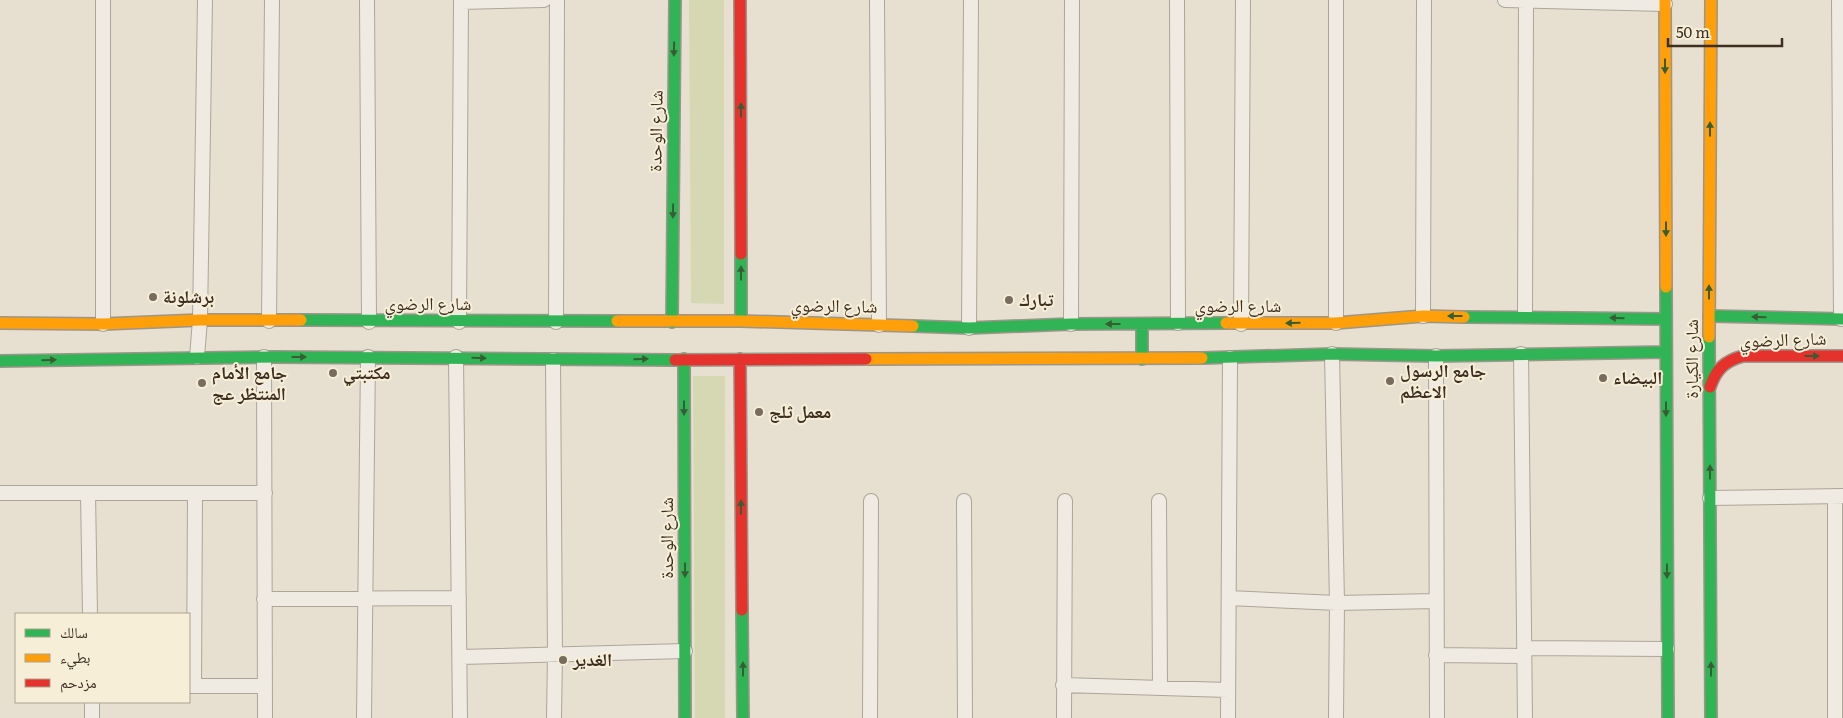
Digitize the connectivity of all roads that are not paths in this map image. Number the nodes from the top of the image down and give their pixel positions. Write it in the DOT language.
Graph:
graph roads {
  1 [pos="104,0"];
  2 [pos="205,0"];
  3 [pos="272,0"];
  4 [pos="366,0"];
  5 [pos="544,0"];
  6 [pos="557,0"];
  7 [pos="675,0"];
  8 [pos="740,0"];
  9 [pos="877,0"];
  10 [pos="971,0"];
  11 [pos="1072,0"];
  12 [pos="1177,0"];
  13 [pos="1243,0"];
  14 [pos="1336,0"];
  15 [pos="1424,0"];
  16 [pos="1505,0"];
  17 [pos="1526,0"];
  18 [pos="1711,0"];
  19 [pos="1839,0"];
  20 [pos="461,1"];
  21 [pos="1665,2"];
  22 [pos="1423,316"];
  23 [pos="1526,316"];
  24 [pos="1709,316"];
  25 [pos="1666,319"];
  26 [pos="1842,319"];
  27 [pos="200,320"];
  28 [pos="269,321"];
  29 [pos="741,321"];
  30 [pos="369,322"];
  31 [pos="459,322"];
  32 [pos="556,322"];
  33 [pos="672,322"];
  34 [pos="0,323"];
  35 [pos="1178,323"];
  36 [pos="1336,323"];
  37 [pos="103,324"];
  38 [pos="1071,324"];
  39 [pos="1142,324"];
  40 [pos="1241,324"];
  41 [pos="880,325"];
  42 [pos="969,328"];
  43 [pos="1666,352"];
  44 [pos="1332,354"];
  45 [pos="1521,354"];
  46 [pos="1436,356"];
  47 [pos="1843,356"];
  48 [pos="197,357"];
  49 [pos="264,357"];
  50 [pos="368,357"];
  51 [pos="456,357"];
  52 [pos="1142,358"];
  53 [pos="1230,358"];
  54 [pos="684,359"];
  55 [pos="740,359"];
  56 [pos="554,360"];
  57 [pos="0,361"];
  58 [pos="1710,388"];
  59 [pos="0,493"];
  60 [pos="88,493"];
  61 [pos="195,493"];
  62 [pos="265,493"];
  63 [pos="1839,496"];
  64 [pos="1710,498"];
  65 [pos="871,501"];
  66 [pos="964,501"];
  67 [pos="1065,501"];
  68 [pos="1159,501"];
  69 [pos="459,598"];
  70 [pos="1229,598"];
  71 [pos="264,599"];
  72 [pos="364,599"];
  73 [pos="1436,601"];
  74 [pos="1336,603"];
  75 [pos="90,613"];
  76 [pos="1667,649"];
  77 [pos="685,651"];
  78 [pos="1524,652"];
  79 [pos="556,655"];
  80 [pos="1436,655"];
  81 [pos="460,657"];
  82 [pos="1063,685"];
  83 [pos="191,686"];
  84 [pos="265,686"];
  85 [pos="1160,688"];
  86 [pos="1228,690"];
  87 [pos="92,703"];
  88 [pos="92,718"];
  89 [pos="265,718"];
  90 [pos="364,718"];
  91 [pos="460,718"];
  92 [pos="554,718"];
  93 [pos="685,718"];
  94 [pos="743,718"];
  95 [pos="870,718"];
  96 [pos="965,718"];
  97 [pos="1064,718"];
  98 [pos="1228,718"];
  99 [pos="1336,718"];
  100 [pos="1437,718"];
  101 [pos="1525,718"];
  102 [pos="1668,718"];
  103 [pos="1711,718"];
  104 [pos="1836,718"];
  1 -- 37 [label="street"];
  2 -- 27 [label="street"];
  3 -- 28 [label="street"];
  4 -- 30 [label="street"];
  5 -- 20 [label="street"];
  6 -- 32 [label="street"];
  7 -- 33 [label="street, شارع الوحدة, one-way"];
  29 -- 8 [label="street, one-way"];
  9 -- 41 [label="street"];
  10 -- 42 [label="street"];
  11 -- 38 [label="street"];
  12 -- 35 [label="street"];
  13 -- 40 [label="street"];
  14 -- 36 [label="street"];
  15 -- 22 [label="street"];
  16 -- 17 [label="street"];
  17 -- 21 [label="street"];
  17 -- 23 [label="street"];
  24 -- 18 [label="street, شارع الكيارة, one-way"];
  19 -- 26 [label="street"];
  20 -- 31 [label="street"];
  21 -- 25 [label="street, شارع الكيارة, one-way"];
  23 -- 22 [label="street, شارع الرضوي, one-way"];
  22 -- 36 [label="street, شارع الرضوي"];
  25 -- 23 [label="street, شارع الرضوي, one-way"];
  26 -- 24 [label="street, شارع الرضوي, one-way"];
  24 -- 58 [label="street, شارع الكيارة"];
  25 -- 43 [label="street, شارع الكيارة"];
  27 -- 28 [label="street, شارع الرضوي"];
  27 -- 37 [label="street, شارع الرضوي"];
  27 -- 48 [label="street"];
  28 -- 30 [label="street, شارع الرضوي"];
  29 -- 33 [label="street, شارع الرضوي"];
  29 -- 41 [label="street, شارع الرضوي"];
  30 -- 31 [label="street, شارع الرضوي"];
  31 -- 32 [label="street, شارع الرضوي"];
  32 -- 33 [label="street, شارع الرضوي"];
  34 -- 37 [label="street, شارع الرضوي"];
  35 -- 39 [label="street, شارع الرضوي"];
  35 -- 40 [label="street, شارع الرضوي"];
  36 -- 40 [label="street, شارع الرضوي, one-way"];
  39 -- 38 [label="street, شارع الرضوي, one-way"];
  38 -- 42 [label="street, شارع الرضوي"];
  39 -- 52 [label="street"];
  41 -- 42 [label="street, شارع الرضوي"];
  43 -- 45 [label="street"];
  43 -- 76 [label="street, شارع الكيارة, one-way"];
  44 -- 46 [label="street"];
  44 -- 53 [label="street"];
  44 -- 74 [label="street"];
  45 -- 46 [label="street"];
  45 -- 78 [label="street"];
  46 -- 73 [label="street"];
  58 -- 47 [label="street, شارع الرضوي, one-way"];
  48 -- 49 [label="street"];
  57 -- 48 [label="street, one-way"];
  49 -- 50 [label="street, one-way"];
  49 -- 62 [label="street"];
  50 -- 51 [label="street"];
  50 -- 72 [label="street"];
  51 -- 56 [label="street, one-way"];
  51 -- 69 [label="street"];
  52 -- 53 [label="street"];
  52 -- 55 [label="street"];
  53 -- 70 [label="street"];
  54 -- 55 [label="street"];
  56 -- 54 [label="street, one-way"];
  54 -- 77 [label="street, شارع الوحدة, one-way"];
  94 -- 55 [label="street, one-way"];
  56 -- 79 [label="street"];
  64 -- 58 [label="street, شارع الكيارة, one-way"];
  59 -- 60 [label="street"];
  60 -- 61 [label="street"];
  60 -- 75 [label="street"];
  61 -- 62 [label="street"];
  61 -- 83 [label="street"];
  62 -- 71 [label="street"];
  63 -- 64 [label="street"];
  63 -- 104 [label="street"];
  103 -- 64 [label="street, شارع الكيارة, one-way"];
  65 -- 95 [label="street"];
  66 -- 96 [label="street"];
  67 -- 82 [label="street"];
  68 -- 85 [label="street"];
  69 -- 72 [label="street"];
  69 -- 81 [label="street"];
  70 -- 74 [label="street"];
  70 -- 86 [label="street"];
  71 -- 72 [label="street"];
  71 -- 84 [label="street"];
  72 -- 90 [label="street"];
  73 -- 74 [label="street"];
  73 -- 80 [label="street"];
  74 -- 99 [label="street"];
  76 -- 78 [label="street"];
  76 -- 102 [label="street, شارع الكيارة"];
  77 -- 79 [label="street"];
  77 -- 93 [label="street, شارع الوحدة"];
  78 -- 80 [label="street"];
  78 -- 101 [label="street"];
  79 -- 81 [label="street"];
  79 -- 92 [label="street"];
  80 -- 100 [label="street"];
  81 -- 91 [label="street"];
  82 -- 85 [label="street"];
  82 -- 97 [label="street"];
  83 -- 84 [label="street"];
  84 -- 89 [label="street"];
  85 -- 86 [label="street"];
  86 -- 98 [label="street"];
  87 -- 88 [label="street"];
}
